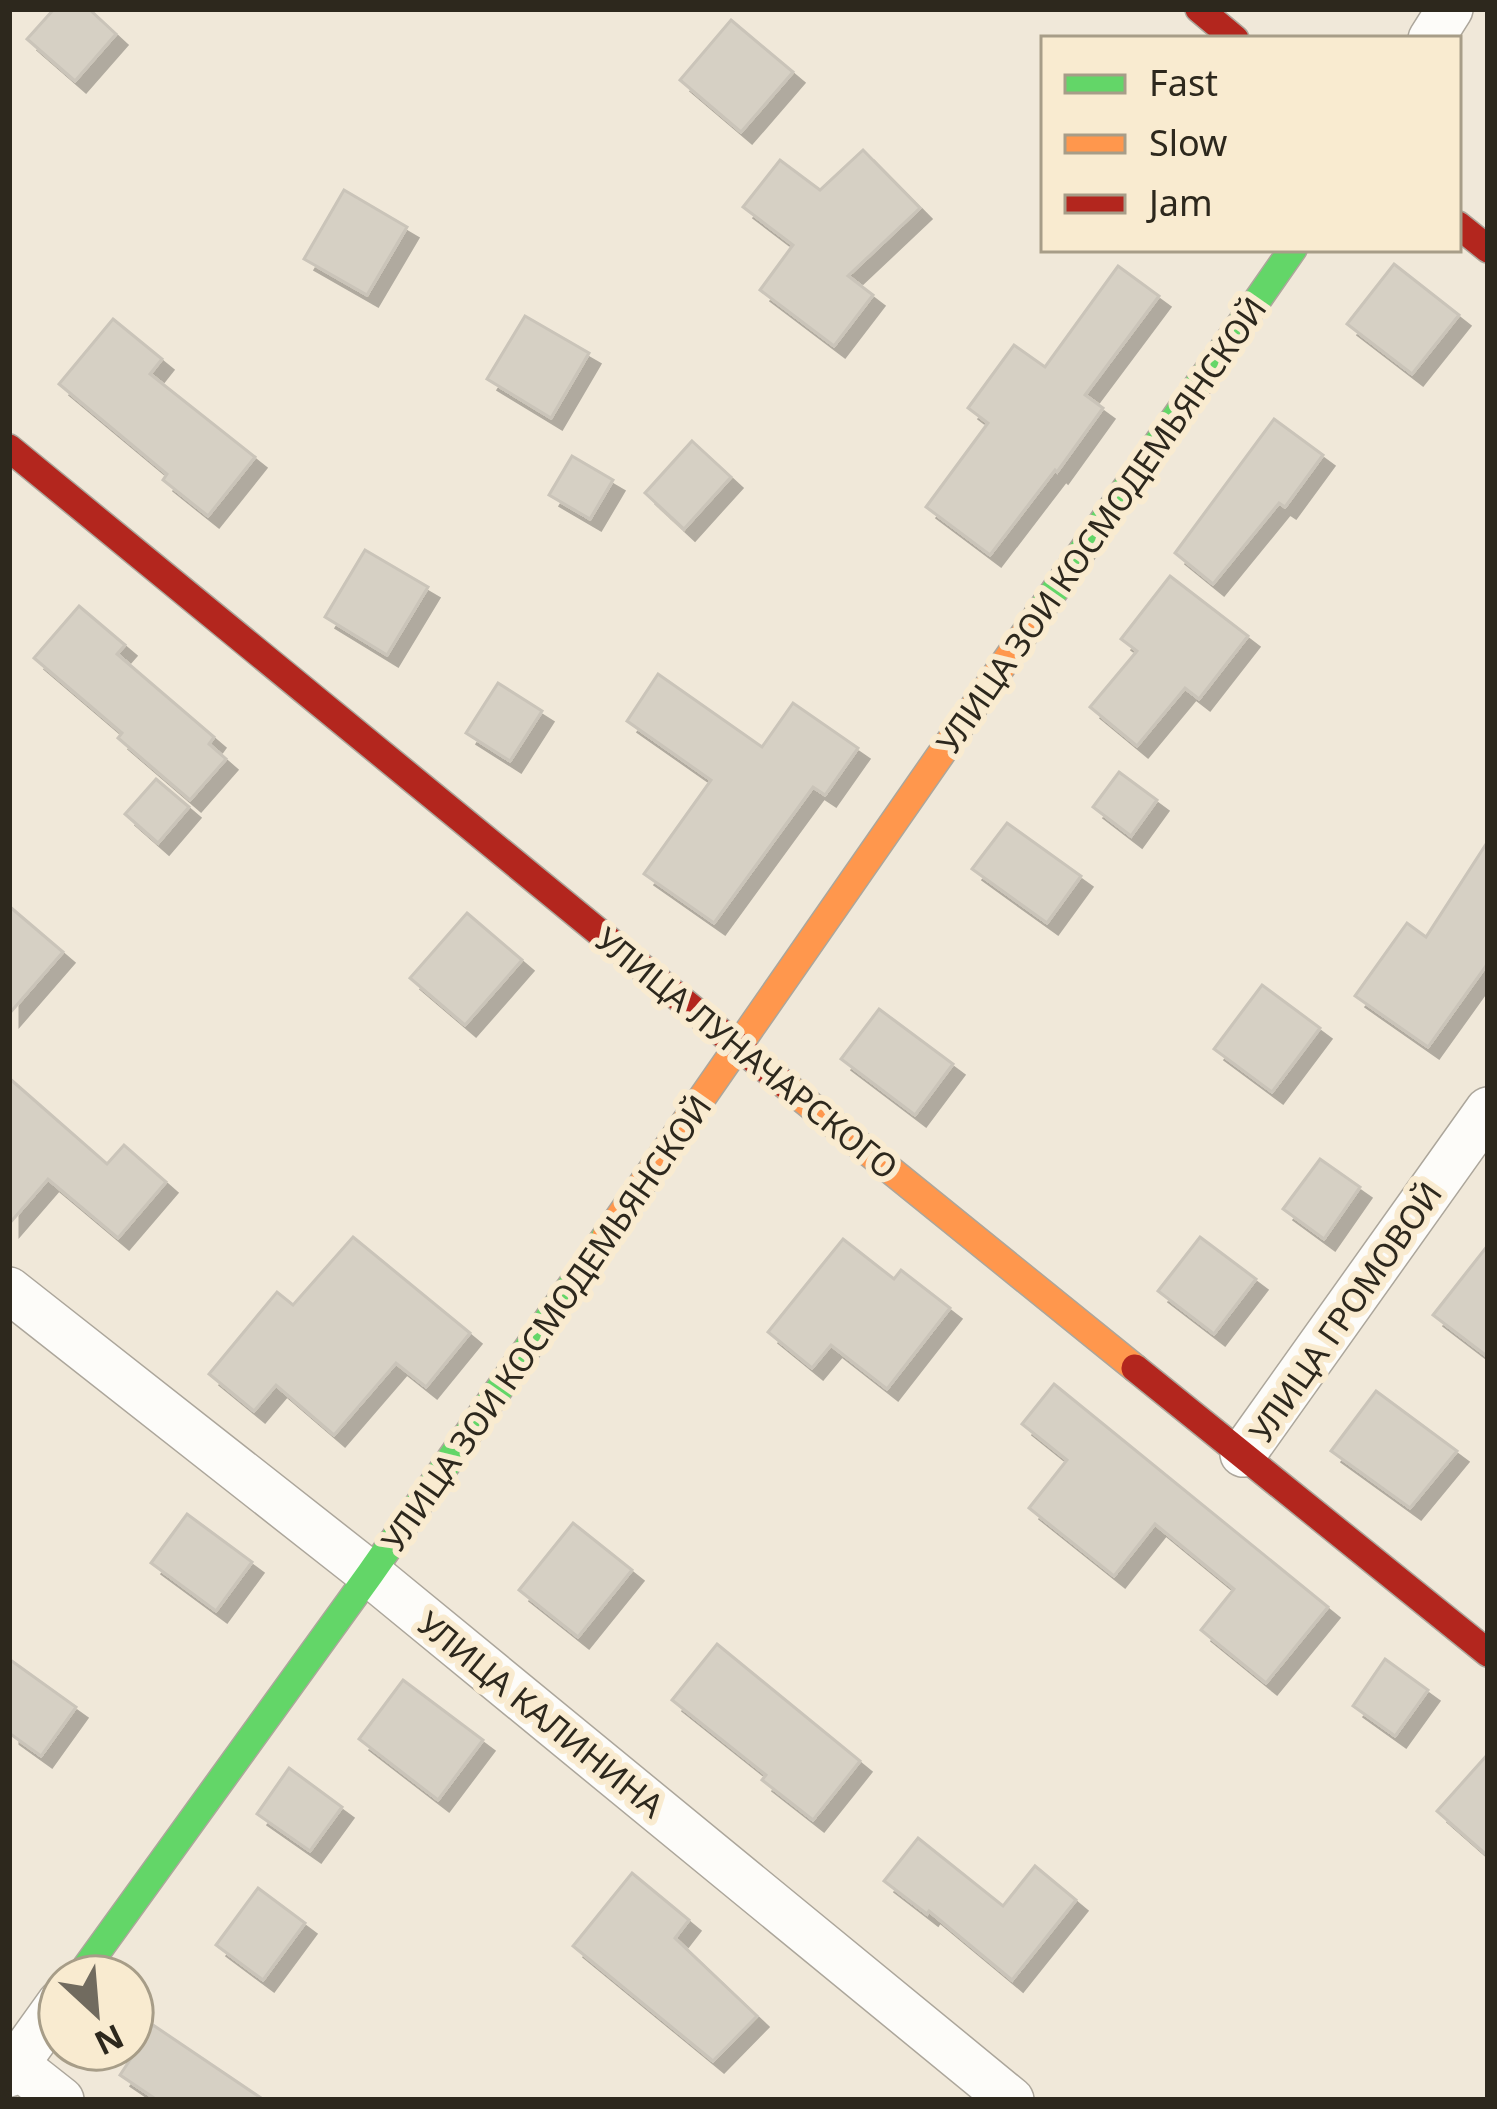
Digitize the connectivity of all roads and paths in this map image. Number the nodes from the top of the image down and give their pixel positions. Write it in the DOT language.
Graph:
graph roads {
  1 [pos="1199,9"];
  2 [pos="1450,9"];
  3 [pos="1231,36"];
  4 [pos="1433,36"];
  5 [pos="1461,227"];
  6 [pos="1488,249"];
  7 [pos="1290,252"];
  8 [pos="9,448"];
  9 [pos="739,1048"];
  10 [pos="1488,1111"];
  11 [pos="9,1290"];
  12 [pos="1244,1454"];
  13 [pos="370,1574"];
  14 [pos="1488,1653"];
  15 [pos="96,1953"];
  16 [pos="36,2034"];
  17 [pos="11,2066"];
  18 [pos="61,2100"];
  19 [pos="1011,2100"];
  1 -- 3 [label="street"];
  2 -- 4 [label="street"];
  5 -- 6 [label="street"];
  7 -- 9 [label="street, УЛИЦА ЗОИ КОСМОДЕМЬЯНСКОЙ"];
  8 -- 9 [label="street, УЛИЦА ЛУНАЧАРСКОГО"];
  9 -- 12 [label="street, УЛИЦА ЛУНАЧАРСКОГО"];
  9 -- 13 [label="street, УЛИЦА ЗОИ КОСМОДЕМЬЯНСКОЙ"];
  10 -- 12 [label="street, УЛИЦА ГРОМОВОЙ"];
  11 -- 13 [label="street, УЛИЦА КАЛИНИНА"];
  12 -- 14 [label="street, УЛИЦА ЛУНАЧАРСКОГО"];
  13 -- 15 [label="street, УЛИЦА ЗОИ КОСМОДЕМЬЯНСКОЙ"];
  13 -- 19 [label="street, УЛИЦА КАЛИНИНА"];
  16 -- 17 [label="street"];
  17 -- 18 [label="street"];
}
